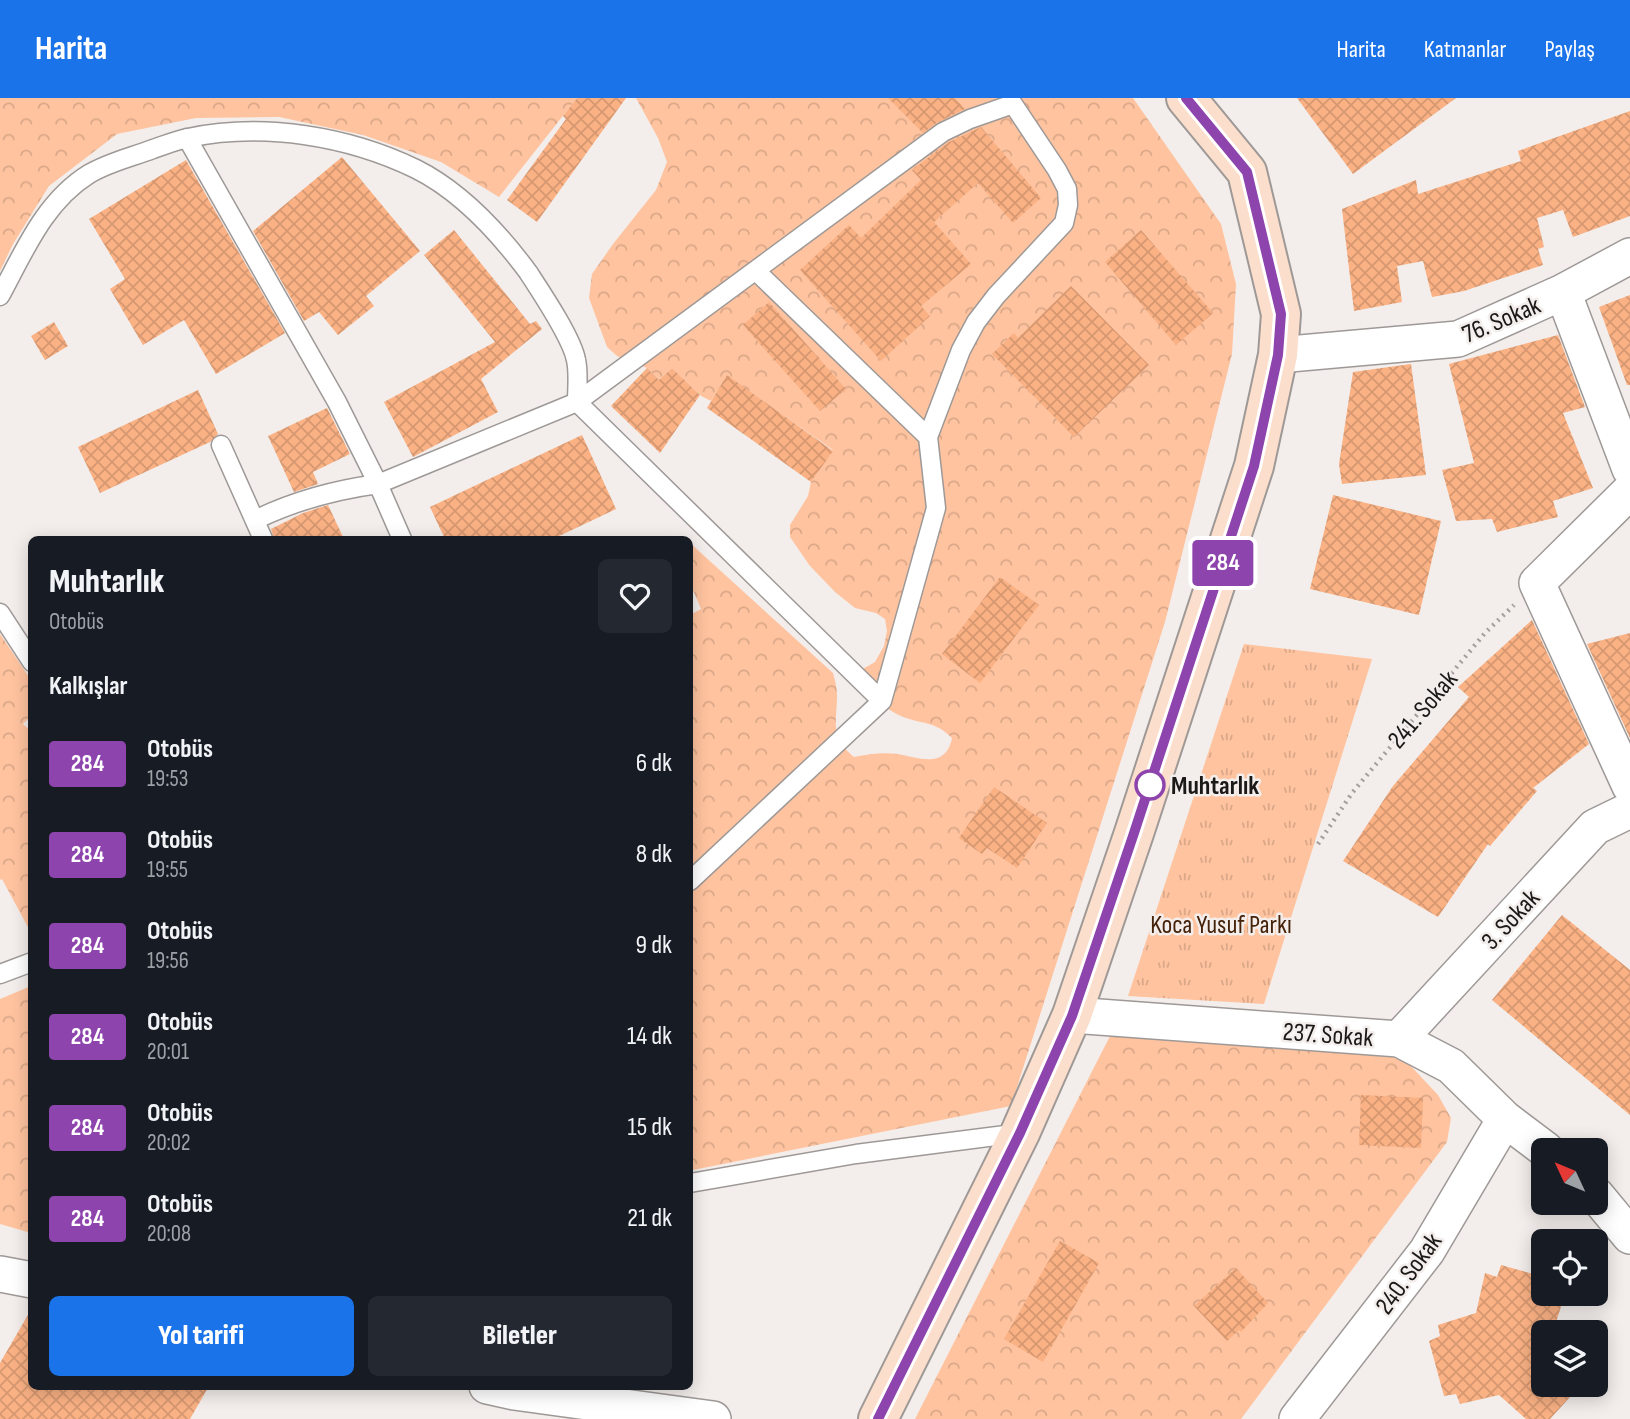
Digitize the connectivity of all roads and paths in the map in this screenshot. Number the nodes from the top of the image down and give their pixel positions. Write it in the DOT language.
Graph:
graph roads {
  1 [pos="1186,98"];
  2 [pos="187,138"];
  3 [pos="1630,256"];
  4 [pos="756,271"];
  5 [pos="1563,292"];
  6 [pos="0,296"];
  7 [pos="1278,355"];
  8 [pos="577,402"];
  9 [pos="928,437"];
  10 [pos="221,445"];
  11 [pos="1630,469"];
  12 [pos="378,485"];
  13 [pos="1630,491"];
  14 [pos="255,520"];
  15 [pos="262,536"];
  16 [pos="401,536"];
  17 [pos="1537,583"];
  18 [pos="0,613"];
  19 [pos="28,656"];
  20 [pos="882,701"];
  21 [pos="1630,786"];
  22 [pos="1630,810"];
  23 [pos="1318,844"];
  24 [pos="693,878"];
  25 [pos="28,964"];
  26 [pos="0,974"];
  27 [pos="1072,1016"];
  28 [pos="1399,1038"];
  29 [pos="1505,1119"];
  30 [pos="1020,1133"];
  31 [pos="1531,1139"];
  32 [pos="693,1182"];
  33 [pos="1608,1209"];
  34 [pos="1630,1236"];
  35 [pos="0,1274"];
  36 [pos="28,1279"];
  37 [pos="499,1399"];
  38 [pos="713,1419"];
  39 [pos="878,1419"];
  40 [pos="1297,1419"];
  1 -- 7 [label="main road"];
  2 -- 6 [label="lane"];
  2 -- 8 [label="lane"];
  2 -- 12 [label="lane"];
  3 -- 5 [label="street, 76. Sokak"];
  4 -- 8 [label="lane"];
  4 -- 9 [label="lane"];
  4 -- 9 [label="lane"];
  5 -- 7 [label="street, 76. Sokak"];
  5 -- 11 [label="street"];
  7 -- 27 [label="main road"];
  8 -- 12 [label="lane"];
  8 -- 20 [label="lane"];
  9 -- 20 [label="lane"];
  10 -- 14 [label="lane"];
  12 -- 14 [label="lane"];
  12 -- 16 [label="lane"];
  13 -- 17 [label="street"];
  14 -- 15 [label="lane"];
  17 -- 21 [label="street"];
  17 -- 23 [label="path, 241. Sokak"];
  18 -- 19 [label="lane"];
  20 -- 24 [label="lane"];
  22 -- 28 [label="street, 3. Sokak"];
  25 -- 26 [label="lane"];
  27 -- 28 [label="street, 237. Sokak"];
  27 -- 30 [label="main road"];
  28 -- 29 [label="street, 237. Sokak"];
  29 -- 31 [label="street, 237. Sokak"];
  29 -- 40 [label="street, 240. Sokak"];
  30 -- 32 [label="lane"];
  30 -- 39 [label="main road"];
  33 -- 34 [label="street"];
  35 -- 36 [label="street"];
  37 -- 38 [label="street"];
}
